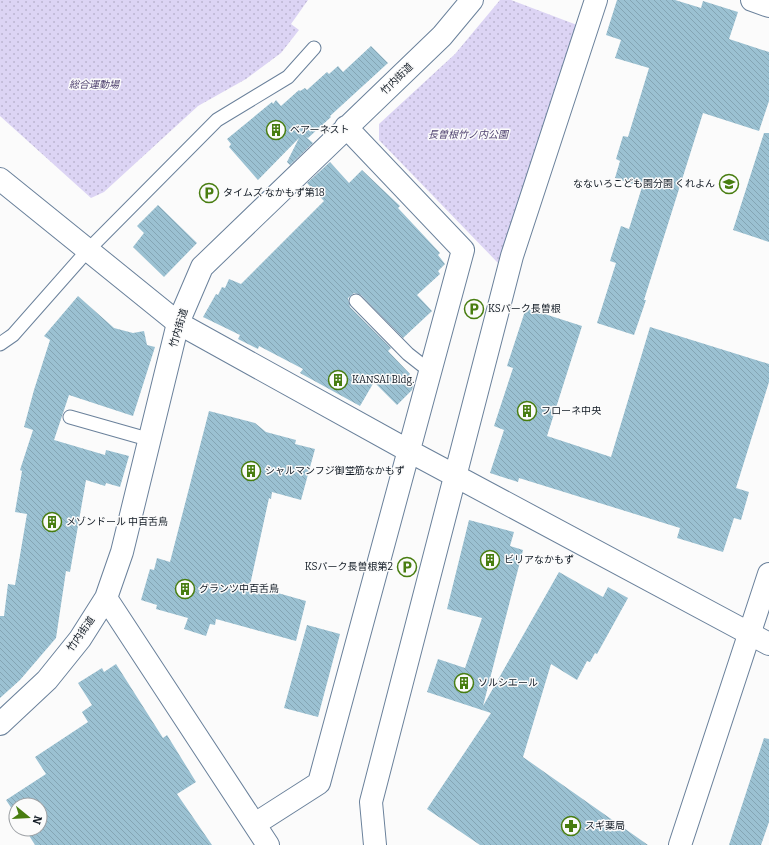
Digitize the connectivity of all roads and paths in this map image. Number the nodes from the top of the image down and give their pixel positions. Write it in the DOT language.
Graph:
graph roads {
  1 [pos="472,0"];
  2 [pos="596,0"];
  3 [pos="752,0"];
  4 [pos="769,6"];
  5 [pos="314,48"];
  6 [pos="346,127"];
  7 [pos="0,179"];
  8 [pos="88,250"];
  9 [pos="356,301"];
  10 [pos="178,323"];
  11 [pos="0,344"];
  12 [pos="431,372"];
  13 [pos="70,417"];
  14 [pos="151,440"];
  15 [pos="409,451"];
  16 [pos="457,476"];
  17 [pos="769,574"];
  18 [pos="106,598"];
  19 [pos="750,633"];
  20 [pos="769,644"];
  21 [pos="0,724"];
  22 [pos="255,824"];
  23 [pos="268,845"];
  24 [pos="375,845"];
  25 [pos="680,845"];
  1 -- 6 [label="street, 竹内街道"];
  2 -- 16 [label="street"];
  3 -- 4 [label="street"];
  5 -- 8 [label="lane"];
  6 -- 10 [label="street, 竹内街道"];
  6 -- 12 [label="street"];
  7 -- 8 [label="street"];
  8 -- 10 [label="street"];
  8 -- 11 [label="lane"];
  9 -- 12 [label="lane"];
  10 -- 14 [label="street, 竹内街道"];
  10 -- 15 [label="street"];
  12 -- 15 [label="street"];
  13 -- 14 [label="lane"];
  14 -- 18 [label="street, 竹内街道"];
  15 -- 16 [label="street"];
  15 -- 22 [label="street"];
  16 -- 19 [label="street"];
  16 -- 24 [label="street"];
  17 -- 19 [label="street"];
  18 -- 21 [label="street, 竹内街道"];
  18 -- 22 [label="street"];
  19 -- 20 [label="street"];
  19 -- 25 [label="street"];
  22 -- 23 [label="street"];
}
